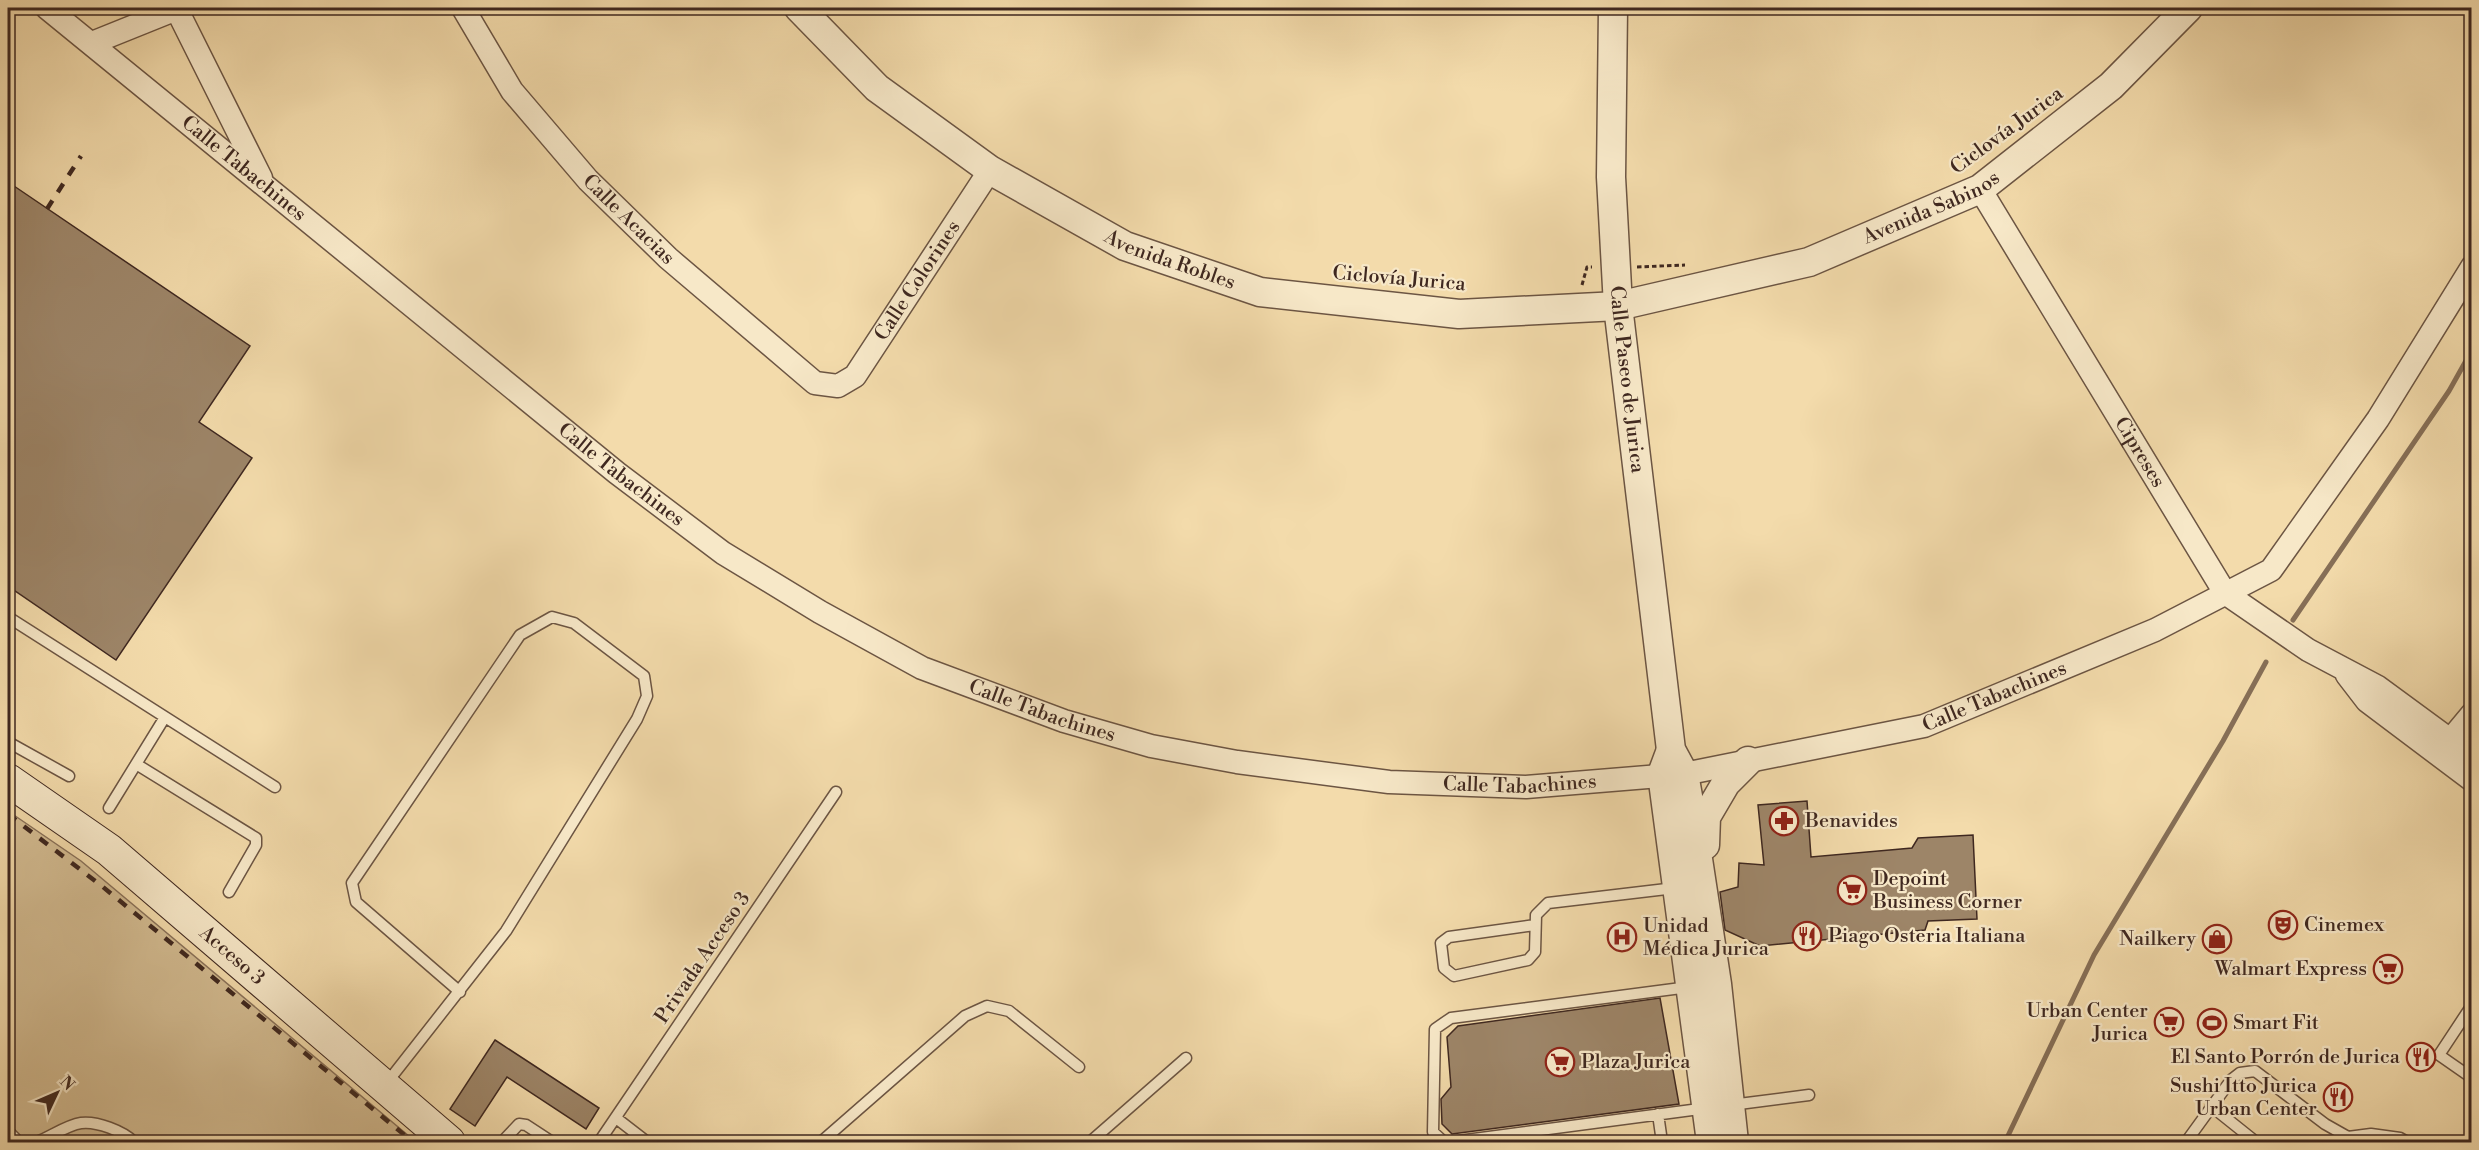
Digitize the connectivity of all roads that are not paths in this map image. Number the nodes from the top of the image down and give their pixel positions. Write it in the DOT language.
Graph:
graph roads {
  1 [pos="47,8"];
  2 [pos="177,8"];
  3 [pos="463,8"];
  4 [pos="799,8"];
  5 [pos="1613,8"];
  6 [pos="2188,8"];
  7 [pos="92,43"];
  8 [pos="990,170"];
  9 [pos="265,186"];
  10 [pos="1980,189"];
  11 [pos="2472,267"];
  12 [pos="1618,306"];
  13 [pos="838,386"];
  14 [pos="2225,593"];
  15 [pos="8,617"];
  16 [pos="2472,714"];
  17 [pos="165,717"];
  18 [pos="8,742"];
  19 [pos="2444,748"];
  20 [pos="2472,756"];
  21 [pos="1748,761"];
  22 [pos="136,764"];
  23 [pos="1672,766"];
  24 [pos="69,776"];
  25 [pos="8,780"];
  26 [pos="2472,780"];
  27 [pos="275,788"];
  28 [pos="836,792"];
  29 [pos="109,808"];
  30 [pos="1675,888"];
  31 [pos="229,892"];
  32 [pos="1703,901"];
  33 [pos="1535,925"];
  34 [pos="1704,985"];
  35 [pos="460,992"];
  36 [pos="2472,1005"];
  37 [pos="1186,1058"];
  38 [pos="1079,1067"];
  39 [pos="2472,1078"];
  40 [pos="384,1087"];
  41 [pos="1809,1095"];
  42 [pos="1719,1106"];
  43 [pos="2211,1106"];
  44 [pos="1658,1114"];
  45 [pos="616,1118"];
  46 [pos="8,1131"];
  47 [pos="2368,1138"];
  48 [pos="19,1143"];
  49 [pos="37,1143"];
  50 [pos="134,1143"];
  51 [pos="448,1143"];
  52 [pos="502,1143"];
  53 [pos="552,1143"];
  54 [pos="598,1143"];
  55 [pos="647,1143"];
  56 [pos="821,1143"];
  57 [pos="1090,1143"];
  58 [pos="1444,1143"];
  59 [pos="1451,1143"];
  60 [pos="1662,1143"];
  61 [pos="1711,1143"];
  62 [pos="1734,1143"];
  63 [pos="2186,1143"];
  64 [pos="2256,1143"];
  65 [pos="2407,1143"];
  1 -- 7 [label="street, Calle Tabachines"];
  2 -- 7 [label="street"];
  2 -- 9 [label="street"];
  3 -- 13 [label="street, Calle Acacias"];
  4 -- 8 [label="street, Avenida Robles"];
  5 -- 12 [label="street, Calle Paseo de Jurica"];
  6 -- 10 [label="street, Avenida Sabinos"];
  7 -- 9 [label="street, Calle Tabachines"];
  8 -- 12 [label="street, Avenida Robles"];
  8 -- 13 [label="street, Calle Colorines"];
  9 -- 23 [label="street, Calle Tabachines"];
  10 -- 12 [label="street, Avenida Sabinos"];
  10 -- 14 [label="street, Cipreses"];
  11 -- 14 [label="street, Calle Tabachines"];
  12 -- 23 [label="street, Calle Paseo de Jurica"];
  14 -- 19 [label="street, Cipreses"];
  14 -- 21 [label="street, Calle Tabachines"];
  15 -- 17 [label="lane"];
  16 -- 19 [label="street"];
  17 -- 22 [label="lane"];
  17 -- 27 [label="lane"];
  18 -- 24 [label="lane"];
  19 -- 20 [label="street, Cipreses"];
  19 -- 26 [label="street, Cipreses"];
  21 -- 23 [label="street, Calle Tabachines"];
  21 -- 32 [label="street"];
  22 -- 29 [label="lane"];
  22 -- 31 [label="lane"];
  23 -- 30 [label="street, Calle Paseo de Jurica"];
  23 -- 32 [label="street, Calle Paseo de Jurica"];
  25 -- 40 [label="main road, Acceso 3"];
  28 -- 45 [label="lane, Privada Acceso 3"];
  30 -- 33 [label="lane"];
  30 -- 34 [label="street, Calle Paseo de Jurica"];
  32 -- 34 [label="street, Calle Paseo de Jurica"];
  33 -- 33 [label="lane"];
  34 -- 42 [label="street, Calle Paseo de Jurica"];
  34 -- 58 [label="lane"];
  35 -- 35 [label="lane"];
  35 -- 40 [label="lane"];
  36 -- 39 [label="lane"];
  37 -- 57 [label="lane"];
  38 -- 56 [label="lane"];
  40 -- 51 [label="main road, Acceso 3"];
  41 -- 42 [label="lane"];
  42 -- 44 [label="lane"];
  42 -- 61 [label="street, Calle Paseo de Jurica"];
  42 -- 62 [label="street, Calle Paseo de Jurica"];
  43 -- 47 [label="lane"];
  43 -- 63 [label="lane"];
  43 -- 64 [label="lane"];
  44 -- 59 [label="lane"];
  44 -- 60 [label="lane"];
  45 -- 54 [label="lane, Privada Acceso 3"];
  45 -- 55 [label="lane"];
  46 -- 48 [label="lane"];
  47 -- 65 [label="lane"];
  49 -- 50 [label="lane"];
  52 -- 53 [label="lane"];
}
